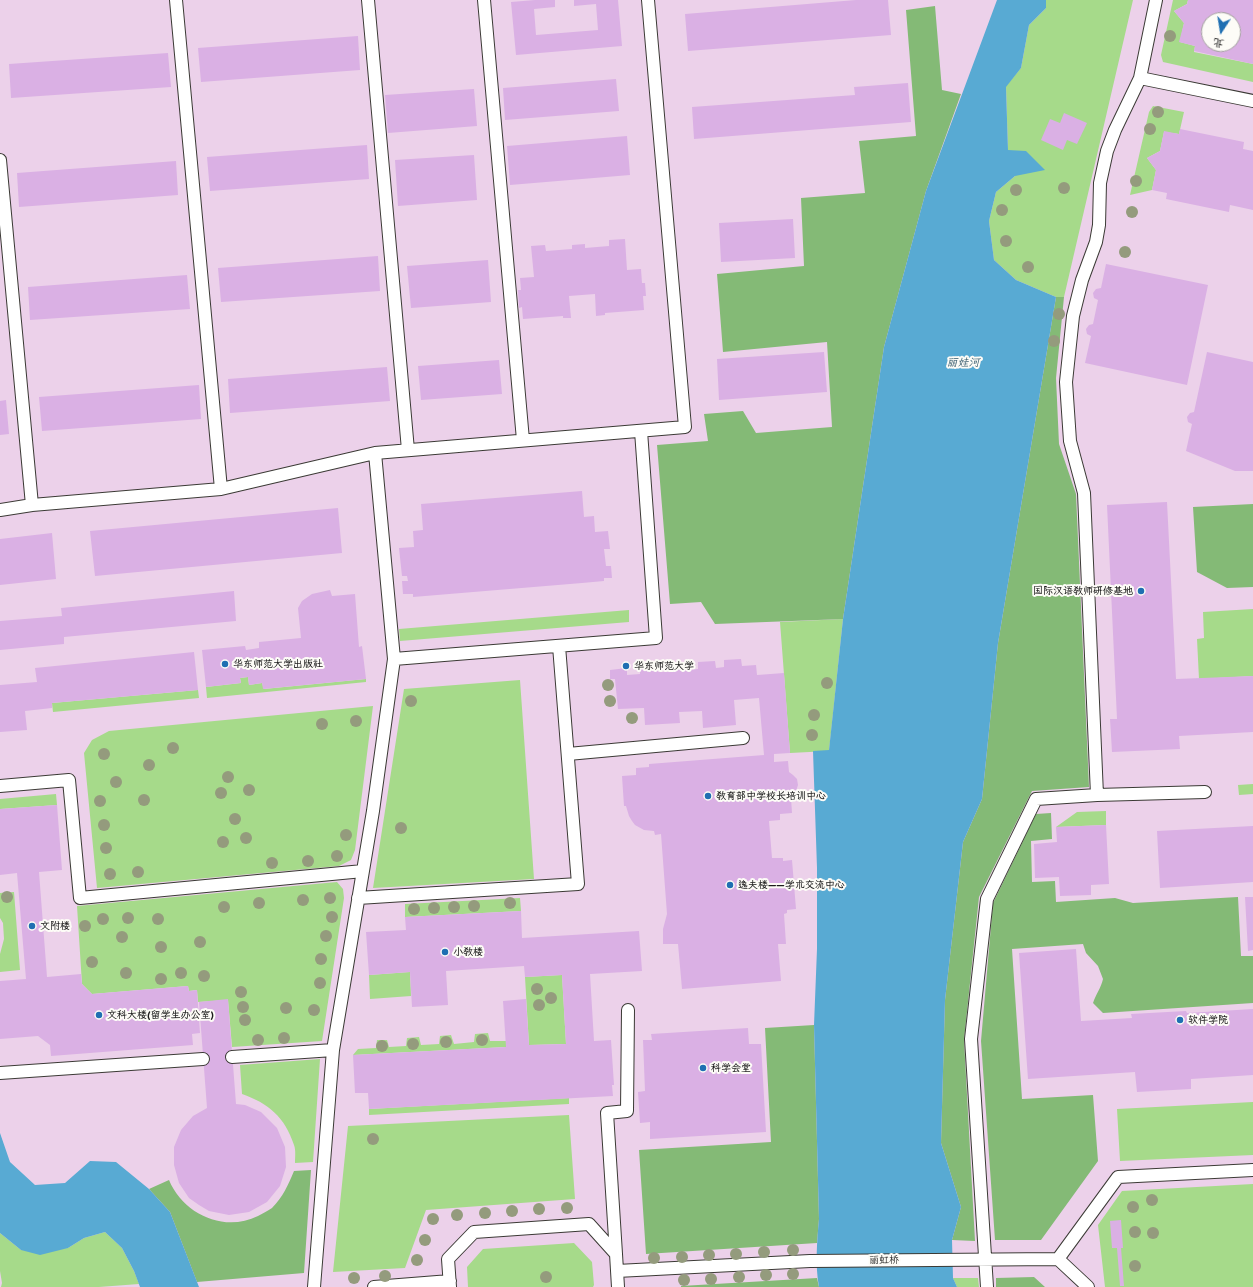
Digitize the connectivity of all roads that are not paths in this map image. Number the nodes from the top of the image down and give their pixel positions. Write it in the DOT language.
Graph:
graph roads {
  1 [pos="176,0"];
  2 [pos="368,0"];
  3 [pos="484,0"];
  4 [pos="648,0"];
  5 [pos="1156,0"];
  6 [pos="1140,78"];
  7 [pos="1253,101"];
  8 [pos="0,160"];
  9 [pos="640,431"];
  10 [pos="523,440"];
  11 [pos="408,450"];
  12 [pos="375,454"];
  13 [pos="221,489"];
  14 [pos="32,504"];
  15 [pos="0,510"];
  16 [pos="559,646"];
  17 [pos="394,659"];
  18 [pos="744,738"];
  19 [pos="568,754"];
  20 [pos="0,786"];
  21 [pos="1205,792"];
  22 [pos="1097,795"];
  23 [pos="363,871"];
  24 [pos="358,898"];
  25 [pos="628,1010"];
  26 [pos="333,1050"];
  27 [pos="232,1057"];
  28 [pos="203,1058"];
  29 [pos="0,1072"];
  30 [pos="1253,1170"];
  31 [pos="616,1254"];
  32 [pos="1058,1259"];
  33 [pos="985,1260"];
  34 [pos="617,1272"];
  35 [pos="450,1284"];
  36 [pos="314,1287"];
  37 [pos="374,1287"];
  38 [pos="618,1287"];
  39 [pos="987,1287"];
  40 [pos="1088,1287"];
  1 -- 13 [label="lane"];
  2 -- 11 [label="lane"];
  3 -- 10 [label="lane"];
  4 -- 9 [label="lane"];
  5 -- 6 [label="lane"];
  6 -- 7 [label="lane"];
  6 -- 22 [label="lane"];
  8 -- 14 [label="lane"];
  9 -- 10 [label="lane"];
  9 -- 16 [label="lane"];
  10 -- 11 [label="lane"];
  11 -- 12 [label="lane"];
  12 -- 13 [label="lane"];
  12 -- 17 [label="lane"];
  13 -- 14 [label="lane"];
  14 -- 15 [label="lane"];
  16 -- 17 [label="lane"];
  16 -- 19 [label="lane"];
  17 -- 23 [label="lane"];
  18 -- 19 [label="lane"];
  19 -- 24 [label="lane"];
  20 -- 23 [label="lane"];
  21 -- 22 [label="lane"];
  22 -- 33 [label="lane"];
  23 -- 24 [label="lane"];
  24 -- 26 [label="lane"];
  25 -- 31 [label="lane"];
  26 -- 27 [label="lane"];
  26 -- 36 [label="lane"];
  28 -- 29 [label="lane"];
  30 -- 32 [label="lane"];
  31 -- 34 [label="lane"];
  31 -- 35 [label="lane"];
  32 -- 33 [label="lane, 丽虹桥"];
  32 -- 40 [label="lane"];
  33 -- 34 [label="lane, 丽虹桥"];
  33 -- 39 [label="lane"];
  34 -- 38 [label="lane"];
  35 -- 37 [label="lane"];
}
